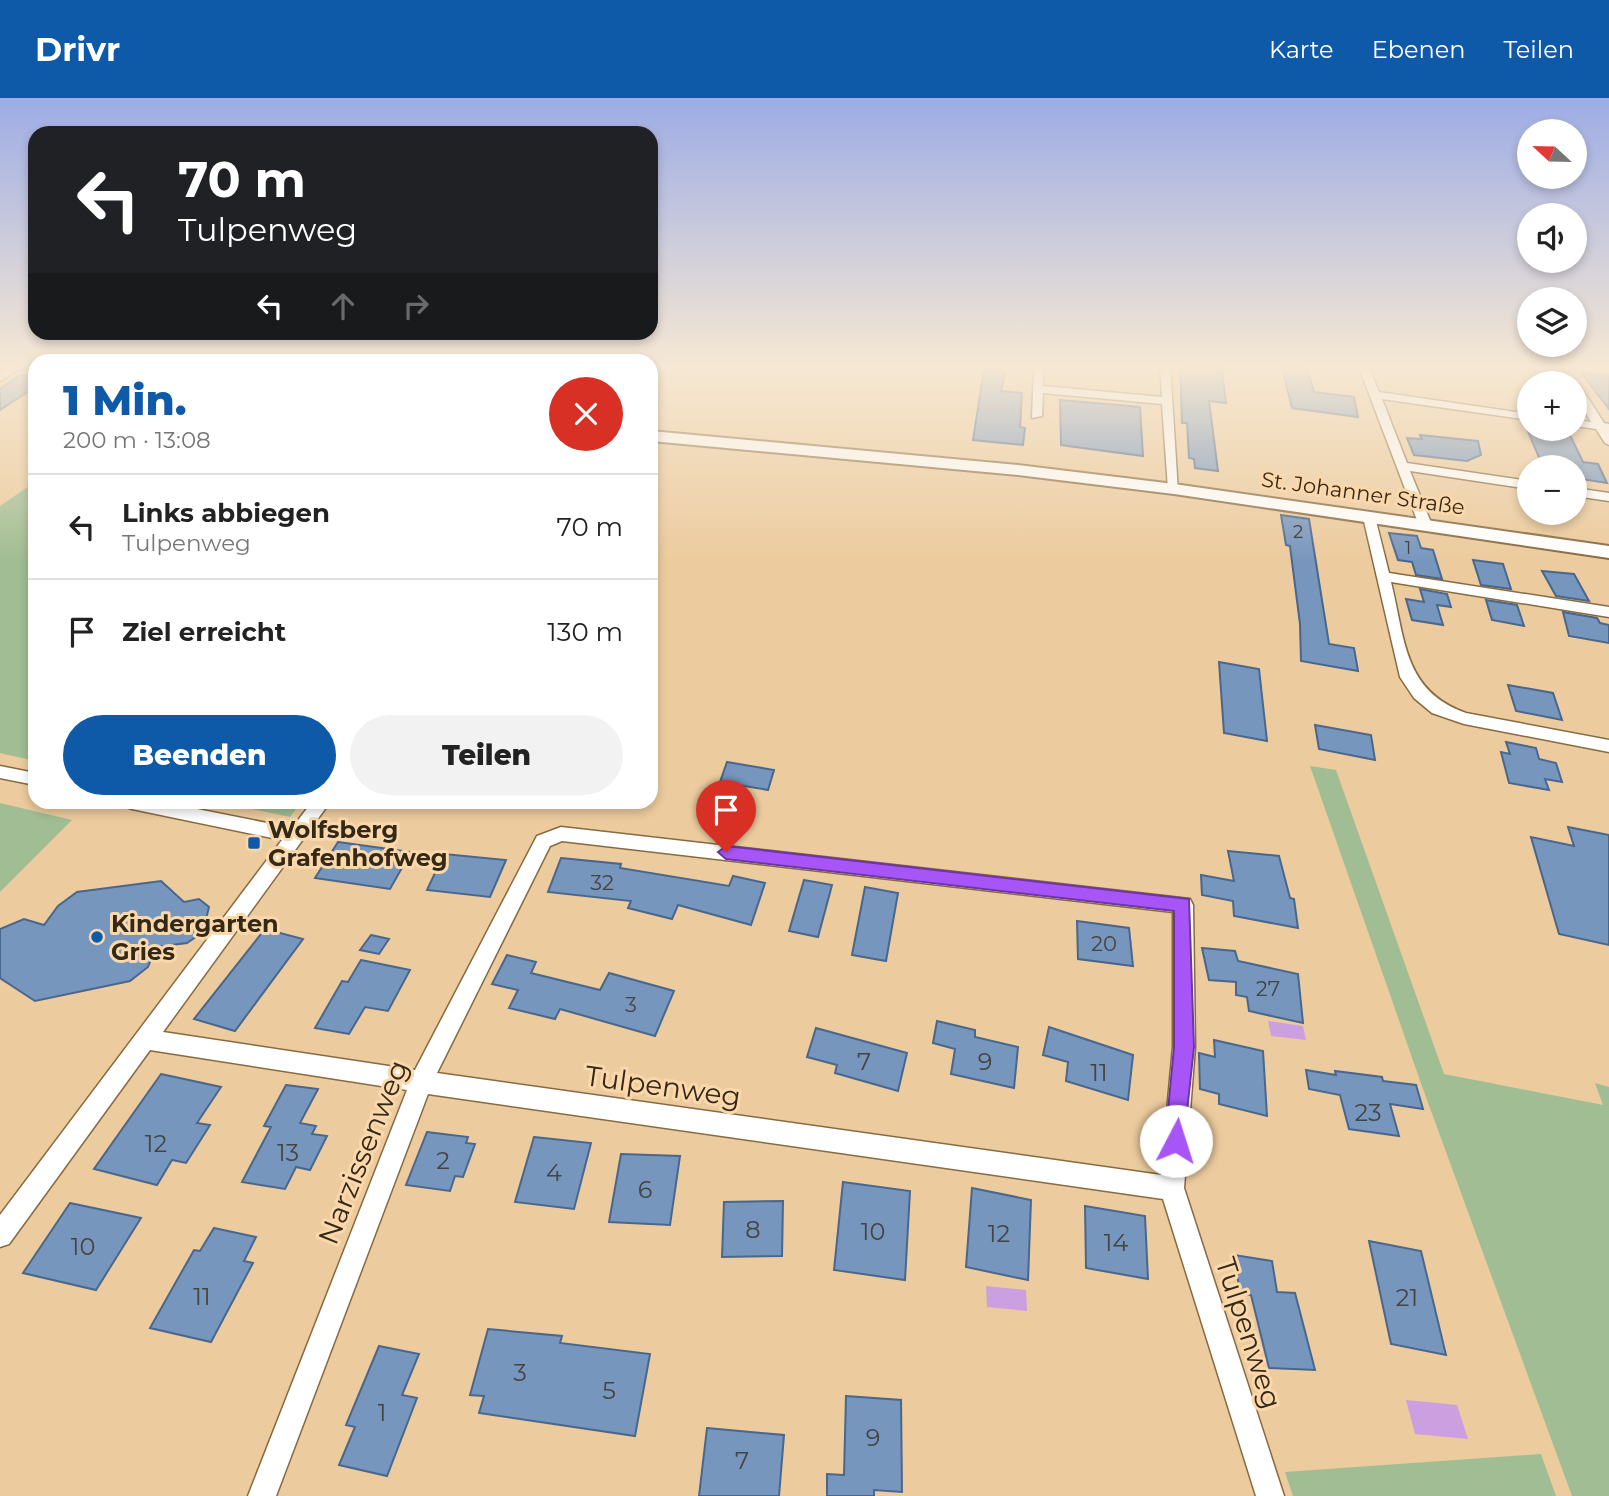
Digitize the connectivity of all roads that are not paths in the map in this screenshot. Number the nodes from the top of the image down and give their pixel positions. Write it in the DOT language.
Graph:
graph roads {
  1 [pos="1170,430"];
  2 [pos="1389,430"];
  3 [pos="658,437"];
  4 [pos="1403,466"];
  5 [pos="1517,483"];
  6 [pos="1174,489"];
  7 [pos="1587,494"];
  8 [pos="1609,497"];
  9 [pos="1368,517"];
  10 [pos="1425,525"];
  11 [pos="1609,552"];
  12 [pos="1383,576"];
  13 [pos="1609,612"];
  14 [pos="1609,746"];
  15 [pos="0,772"];
  16 [pos="28,778"];
  17 [pos="166,809"];
  18 [pos="316,809"];
  19 [pos="295,836"];
  20 [pos="543,841"];
  21 [pos="146,1039"];
  22 [pos="421,1082"];
  23 [pos="1172,1188"];
  24 [pos="0,1235"];
  25 [pos="262,1496"];
  26 [pos="1270,1496"];
  1 -- 6 [label="street"];
  2 -- 4 [label="street"];
  3 -- 6 [label="street, St. Johanner Straße"];
  4 -- 5 [label="street"];
  4 -- 10 [label="street"];
  6 -- 9 [label="street, St. Johanner Straße"];
  7 -- 8 [label="street"];
  9 -- 10 [label="street, St. Johanner Straße"];
  9 -- 12 [label="street"];
  10 -- 11 [label="street, St. Johanner Straße"];
  12 -- 13 [label="street"];
  12 -- 14 [label="street"];
  15 -- 16 [label="street"];
  17 -- 19 [label="street"];
  18 -- 19 [label="street"];
  19 -- 21 [label="street"];
  20 -- 22 [label="street, Narzissenweg"];
  20 -- 23 [label="street, Tulpenweg"];
  21 -- 22 [label="street, Tulpenweg"];
  21 -- 24 [label="street"];
  22 -- 23 [label="street, Tulpenweg"];
  22 -- 25 [label="street, Narzissenweg"];
  23 -- 26 [label="street, Tulpenweg"];
}
